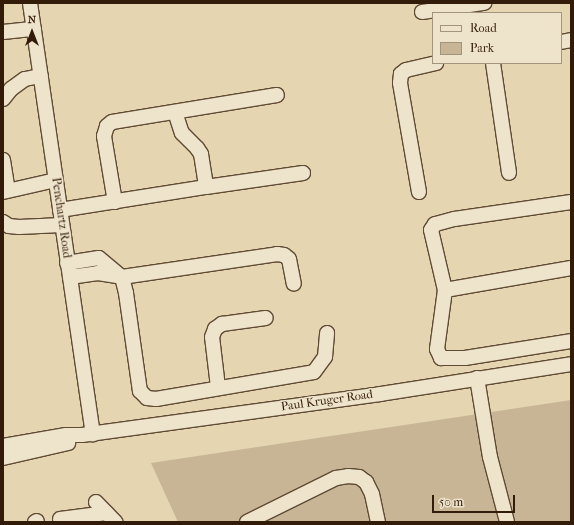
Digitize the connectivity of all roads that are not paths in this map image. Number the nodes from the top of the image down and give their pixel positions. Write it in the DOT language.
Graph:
graph roads {
  1 [pos="30,3"];
  2 [pos="484,3"];
  3 [pos="422,12"];
  4 [pos="34,29"];
  5 [pos="3,32"];
  6 [pos="432,64"];
  7 [pos="493,64"];
  8 [pos="41,76"];
  9 [pos="277,95"];
  10 [pos="3,100"];
  11 [pos="175,112"];
  12 [pos="3,160"];
  13 [pos="304,173"];
  14 [pos="509,173"];
  15 [pos="56,180"];
  16 [pos="206,186"];
  17 [pos="5,191"];
  18 [pos="419,192"];
  19 [pos="115,202"];
  20 [pos="571,202"];
  21 [pos="60,210"];
  22 [pos="3,222"];
  23 [pos="62,225"];
  24 [pos="67,262"];
  25 [pos="571,268"];
  26 [pos="122,277"];
  27 [pos="70,278"];
  28 [pos="294,284"];
  29 [pos="445,290"];
  30 [pos="266,318"];
  31 [pos="327,333"];
  32 [pos="571,341"];
  33 [pos="571,364"];
  34 [pos="477,378"];
  35 [pos="218,387"];
  36 [pos="88,434"];
  37 [pos="3,446"];
  38 [pos="3,458"];
  39 [pos="96,502"];
  40 [pos="111,517"];
  41 [pos="60,520"];
  42 [pos="247,522"];
  43 [pos="378,522"];
  44 [pos="507,522"];
  1 -- 4 [label="street, Penchartz Road"];
  2 -- 3 [label="street"];
  4 -- 5 [label="street"];
  4 -- 8 [label="street, Penchartz Road"];
  6 -- 18 [label="street"];
  7 -- 14 [label="street"];
  8 -- 10 [label="street"];
  8 -- 15 [label="street, Penchartz Road"];
  9 -- 11 [label="street"];
  11 -- 16 [label="street"];
  11 -- 19 [label="street"];
  12 -- 17 [label="street"];
  13 -- 16 [label="street"];
  15 -- 17 [label="street"];
  15 -- 21 [label="street, Penchartz Road"];
  16 -- 19 [label="street"];
  19 -- 21 [label="street"];
  20 -- 29 [label="street"];
  21 -- 23 [label="street, Penchartz Road"];
  22 -- 23 [label="street"];
  23 -- 24 [label="street, Penchartz Road"];
  24 -- 26 [label="street"];
  24 -- 27 [label="street, Penchartz Road"];
  25 -- 29 [label="street"];
  26 -- 27 [label="street"];
  26 -- 28 [label="street"];
  26 -- 35 [label="street"];
  27 -- 36 [label="street, Penchartz Road"];
  29 -- 32 [label="street"];
  30 -- 35 [label="street"];
  31 -- 35 [label="street"];
  33 -- 34 [label="street, Paul Kruger Road"];
  34 -- 36 [label="street, Paul Kruger Road"];
  34 -- 44 [label="street"];
  36 -- 37 [label="street, Paul Kruger Road"];
  36 -- 38 [label="street, Paul Kruger Road"];
  39 -- 40 [label="street"];
  40 -- 41 [label="street"];
  42 -- 43 [label="street"];
}
